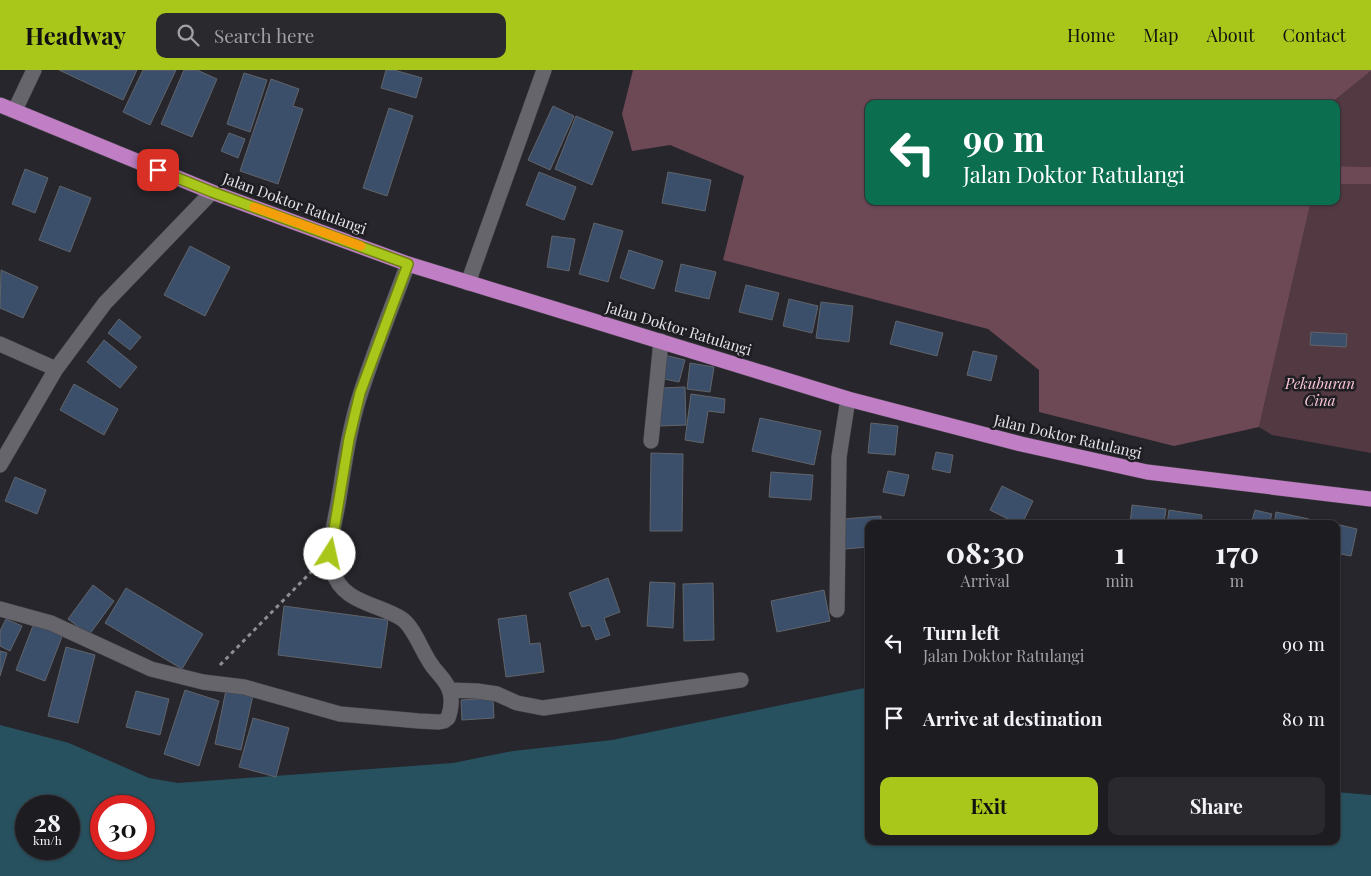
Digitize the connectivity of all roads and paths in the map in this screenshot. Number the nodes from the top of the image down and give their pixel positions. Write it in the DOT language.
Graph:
graph roads {
  1 [pos="34,70"];
  2 [pos="544,70"];
  3 [pos="0,105"];
  4 [pos="15,110"];
  5 [pos="212,192"];
  6 [pos="408,264"];
  7 [pos="468,283"];
  8 [pos="661,341"];
  9 [pos="0,344"];
  10 [pos="56,369"];
  11 [pos="848,399"];
  12 [pos="651,441"];
  13 [pos="0,465"];
  14 [pos="1371,499"];
  15 [pos="330,554"];
  16 [pos="0,609"];
  17 [pos="837,610"];
  18 [pos="742,680"];
  19 [pos="202,682"];
  20 [pos="449,690"];
  1 -- 4 [label="street"];
  2 -- 7 [label="street"];
  3 -- 4 [label="highway, Jalan Doktor Ratulangi"];
  4 -- 5 [label="highway, Jalan Doktor Ratulangi"];
  5 -- 6 [label="highway, Jalan Doktor Ratulangi"];
  5 -- 10 [label="street"];
  6 -- 7 [label="highway, Jalan Doktor Ratulangi"];
  6 -- 15 [label="street"];
  7 -- 8 [label="highway, Jalan Doktor Ratulangi"];
  8 -- 11 [label="highway, Jalan Doktor Ratulangi"];
  8 -- 12 [label="street"];
  9 -- 10 [label="street"];
  10 -- 13 [label="street"];
  11 -- 14 [label="highway, Jalan Doktor Ratulangi"];
  11 -- 17 [label="street"];
  15 -- 19 [label="path"];
  15 -- 20 [label="street"];
  16 -- 19 [label="street"];
  18 -- 20 [label="street"];
  19 -- 20 [label="street"];
}
